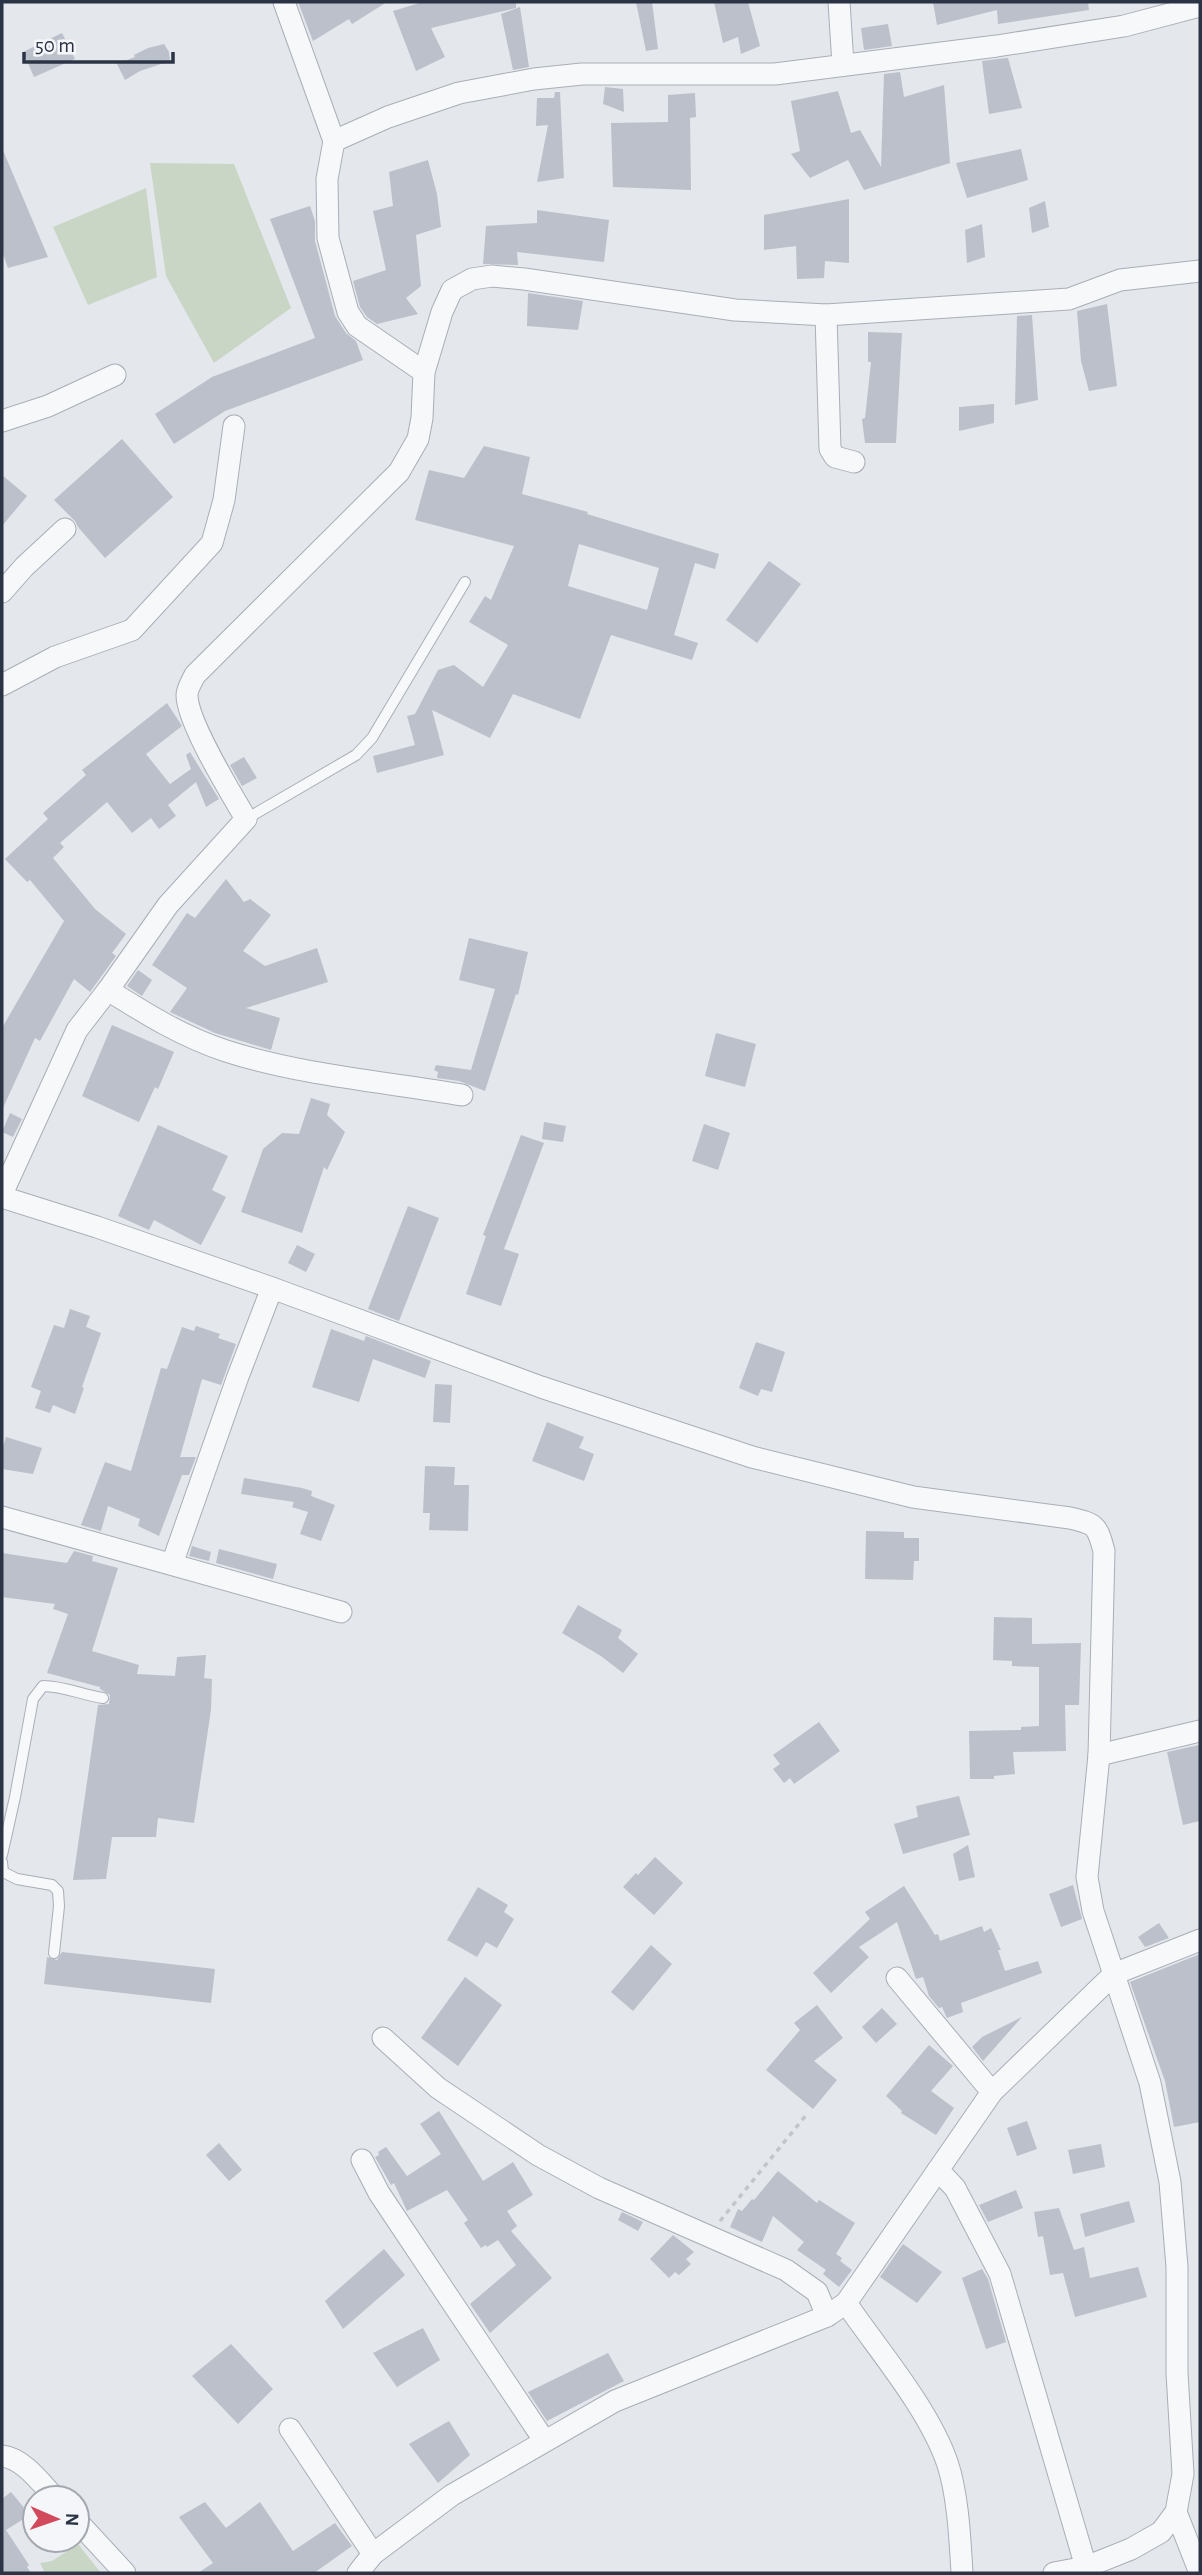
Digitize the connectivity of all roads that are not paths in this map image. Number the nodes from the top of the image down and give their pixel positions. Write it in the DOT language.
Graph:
graph roads {
  1 [pos="284,2"];
  2 [pos="839,2"];
  3 [pos="1200,6"];
  4 [pos="843,65"];
  5 [pos="334,141"];
  6 [pos="1200,271"];
  7 [pos="826,315"];
  8 [pos="424,372"];
  9 [pos="115,375"];
  10 [pos="2,421"];
  11 [pos="234,426"];
  12 [pos="854,462"];
  13 [pos="65,528"];
  14 [pos="465,582"];
  15 [pos="2,592"];
  16 [pos="2,685"];
  17 [pos="246,819"];
  18 [pos="108,990"];
  19 [pos="463,1094"];
  20 [pos="10,1150"];
  21 [pos="2,1196"];
  22 [pos="272,1288"];
  23 [pos="2,1517"];
  24 [pos="172,1564"];
  25 [pos="341,1612"];
  26 [pos="103,1698"];
  27 [pos="1200,1731"];
  28 [pos="1099,1755"];
  29 [pos="2,1795"];
  30 [pos="15,1797"];
  31 [pos="2,1855"];
  32 [pos="2,1862"];
  33 [pos="1200,1940"];
  34 [pos="54,1953"];
  35 [pos="1114,1973"];
  36 [pos="897,1978"];
  37 [pos="383,2038"];
  38 [pos="992,2092"];
  39 [pos="362,2160"];
  40 [pos="938,2170"];
  41 [pos="846,2303"];
  42 [pos="827,2316"];
  43 [pos="290,2429"];
  44 [pos="544,2440"];
  45 [pos="2,2456"];
  46 [pos="42,2484"];
  47 [pos="1177,2512"];
  48 [pos="91,2536"];
  49 [pos="373,2554"];
  50 [pos="1086,2567"];
  51 [pos="125,2573"];
  52 [pos="358,2573"];
  53 [pos="962,2573"];
  54 [pos="1054,2573"];
  55 [pos="1200,2573"];
  1 -- 5 [label="street"];
  2 -- 4 [label="street"];
  3 -- 4 [label="street"];
  4 -- 5 [label="street"];
  5 -- 8 [label="street"];
  6 -- 7 [label="street"];
  7 -- 8 [label="street"];
  7 -- 12 [label="street"];
  8 -- 17 [label="street"];
  9 -- 10 [label="street"];
  11 -- 16 [label="street"];
  13 -- 15 [label="street"];
  14 -- 17 [label="lane"];
  17 -- 18 [label="street"];
  18 -- 19 [label="street"];
  18 -- 20 [label="street"];
  20 -- 21 [label="street"];
  21 -- 22 [label="street"];
  22 -- 24 [label="street"];
  22 -- 28 [label="street"];
  23 -- 24 [label="street"];
  24 -- 25 [label="street"];
  26 -- 30 [label="lane"];
  27 -- 28 [label="street"];
  28 -- 35 [label="street"];
  29 -- 30 [label="lane"];
  30 -- 31 [label="lane"];
  32 -- 34 [label="lane"];
  33 -- 35 [label="street"];
  35 -- 38 [label="street"];
  35 -- 47 [label="street"];
  36 -- 38 [label="street"];
  37 -- 42 [label="street"];
  38 -- 40 [label="street"];
  39 -- 44 [label="street"];
  40 -- 41 [label="street"];
  40 -- 50 [label="street"];
  41 -- 42 [label="street"];
  41 -- 53 [label="street"];
  42 -- 44 [label="street"];
  43 -- 49 [label="street"];
  44 -- 49 [label="street"];
  45 -- 46 [label="street"];
  47 -- 50 [label="street"];
  47 -- 55 [label="street"];
  48 -- 51 [label="street"];
  49 -- 52 [label="street"];
  50 -- 54 [label="street"];
}
